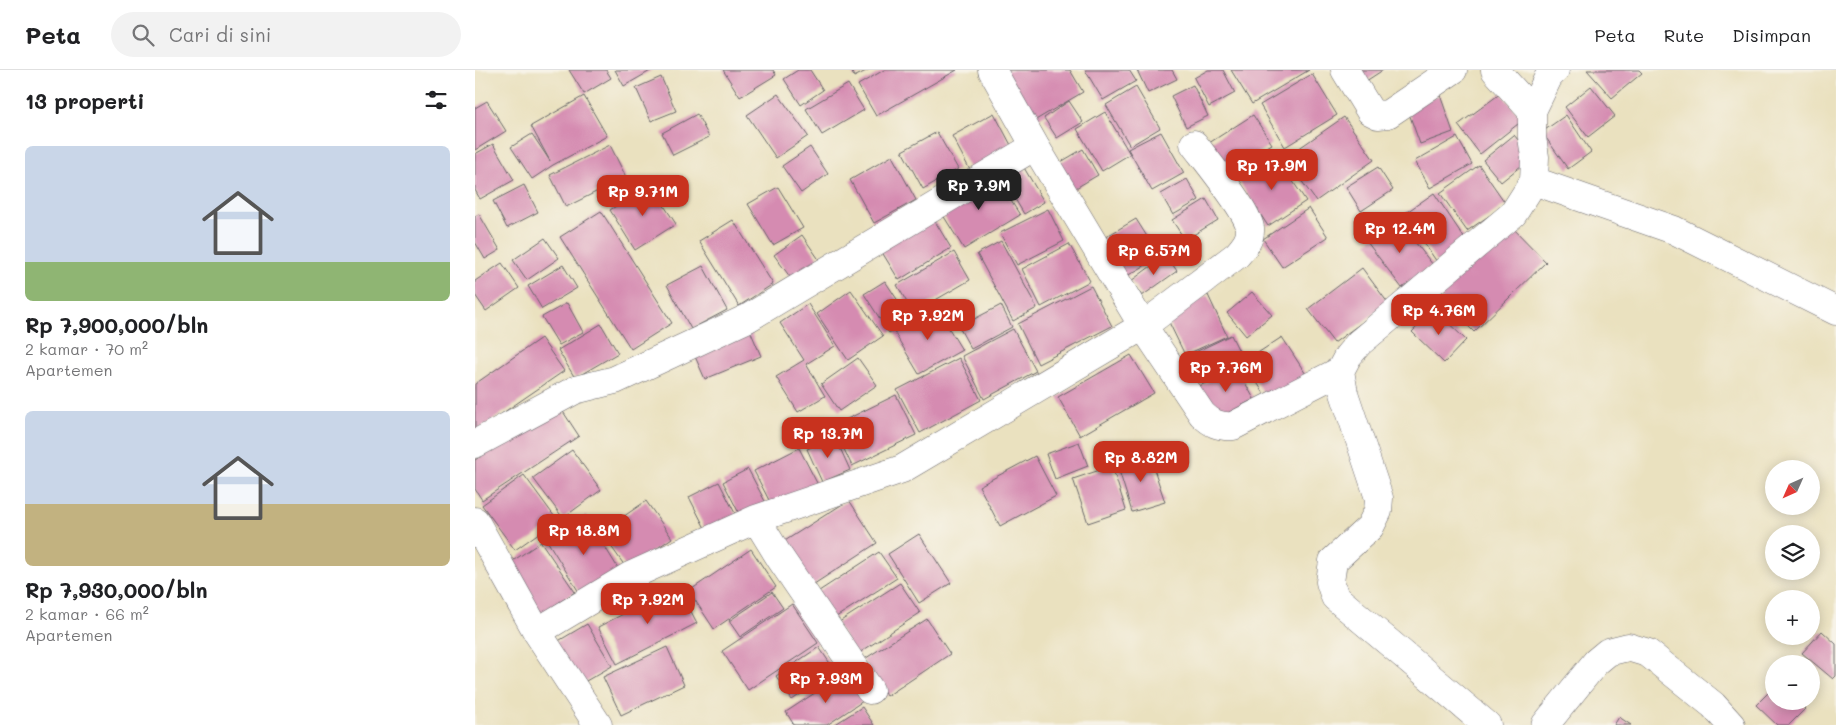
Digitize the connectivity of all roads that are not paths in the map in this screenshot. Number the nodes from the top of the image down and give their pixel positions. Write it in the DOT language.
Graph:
graph roads {
  1 [pos="992,70"];
  2 [pos="1345,70"];
  3 [pos="1453,70"];
  4 [pos="1495,70"];
  5 [pos="1555,70"];
  6 [pos="1532,111"];
  7 [pos="1194,144"];
  8 [pos="1035,146"];
  9 [pos="1534,181"];
  10 [pos="1836,311"];
  11 [pos="1143,326"];
  12 [pos="1340,371"];
  13 [pos="475,444"];
  14 [pos="756,519"];
  15 [pos="475,522"];
  16 [pos="537,632"];
  17 [pos="870,690"];
  18 [pos="599,725"];
  19 [pos="1487,725"];
  20 [pos="1545,725"];
  21 [pos="1731,725"];
  1 -- 8 [label="street"];
  2 -- 3 [label="street"];
  4 -- 6 [label="street"];
  5 -- 6 [label="street"];
  6 -- 9 [label="street"];
  7 -- 11 [label="street"];
  8 -- 11 [label="street"];
  8 -- 13 [label="street"];
  9 -- 10 [label="street"];
  9 -- 12 [label="street"];
  11 -- 12 [label="street"];
  11 -- 14 [label="street"];
  12 -- 19 [label="street"];
  14 -- 16 [label="street"];
  14 -- 17 [label="street"];
  15 -- 16 [label="street"];
  16 -- 18 [label="street"];
  20 -- 21 [label="street"];
}
